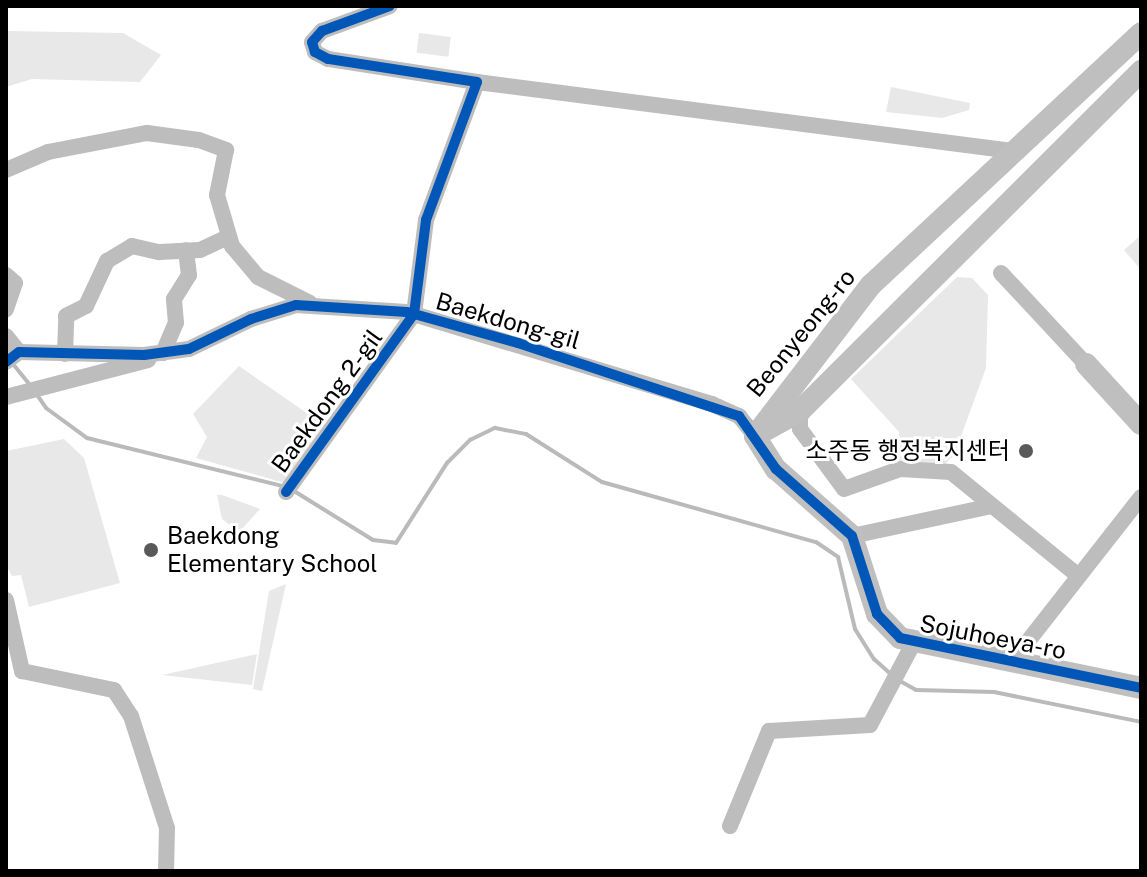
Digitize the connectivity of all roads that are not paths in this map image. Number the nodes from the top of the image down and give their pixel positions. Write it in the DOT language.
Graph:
graph roads {
  1 [pos="390,6"];
  2 [pos="1141,33"];
  3 [pos="1120,52"];
  4 [pos="1141,62"];
  5 [pos="1141,71"];
  6 [pos="477,82"];
  7 [pos="1013,151"];
  8 [pos="6,170"];
  9 [pos="228,237"];
  10 [pos="186,250"];
  11 [pos="1001,273"];
  12 [pos="6,275"];
  13 [pos="317,306"];
  14 [pos="6,309"];
  15 [pos="414,314"];
  16 [pos="830,335"];
  17 [pos="6,336"];
  18 [pos="189,349"];
  19 [pos="163,353"];
  20 [pos="65,354"];
  21 [pos="13,357"];
  22 [pos="852,357"];
  23 [pos="1086,364"];
  24 [pos="6,397"];
  25 [pos="800,411"];
  26 [pos="1141,424"];
  27 [pos="755,436"];
  28 [pos="286,492"];
  29 [pos="1141,497"];
  30 [pos="992,506"];
  31 [pos="852,536"];
  32 [pos="1076,574"];
  33 [pos="6,600"];
  34 [pos="914,642"];
  35 [pos="1014,659"];
  36 [pos="1141,688"];
  37 [pos="730,826"];
  38 [pos="166,871"];
  1 -- 6 [label="street"];
  2 -- 3 [label="street, Beonyeong-ro"];
  3 -- 4 [label="street"];
  3 -- 7 [label="street, Beonyeong-ro"];
  5 -- 22 [label="street, Beonyeong-ro"];
  6 -- 7 [label="street"];
  6 -- 15 [label="street, Baekdong 2-gil"];
  7 -- 16 [label="street, Beonyeong-ro"];
  8 -- 9 [label="street"];
  9 -- 10 [label="street"];
  9 -- 13 [label="street"];
  10 -- 19 [label="street"];
  10 -- 20 [label="street"];
  11 -- 23 [label="street"];
  12 -- 14 [label="street"];
  13 -- 15 [label="street, Baekdong-gil"];
  13 -- 18 [label="street, Baekdong-gil"];
  15 -- 27 [label="street, Baekdong-gil"];
  15 -- 28 [label="street, Baekdong 2-gil"];
  16 -- 22 [label="street"];
  16 -- 27 [label="street, Beonyeong-ro"];
  17 -- 21 [label="street"];
  18 -- 19 [label="street, Baekdong-gil"];
  18 -- 24 [label="street"];
  19 -- 20 [label="street, Baekdong-gil"];
  20 -- 21 [label="street, Baekdong-gil"];
  22 -- 25 [label="street, Beonyeong-ro"];
  23 -- 26 [label="street"];
  25 -- 27 [label="street, Beonyeong-ro"];
  25 -- 30 [label="street"];
  27 -- 31 [label="street"];
  29 -- 32 [label="street"];
  30 -- 31 [label="street"];
  30 -- 32 [label="street"];
  31 -- 34 [label="street, Sojuhoeya-ro"];
  32 -- 35 [label="street"];
  33 -- 38 [label="street"];
  34 -- 35 [label="street, Sojuhoeya-ro"];
  34 -- 37 [label="street, Sojuhoeya-ro"];
  35 -- 36 [label="street, Sojuhoeya-ro"];
}
